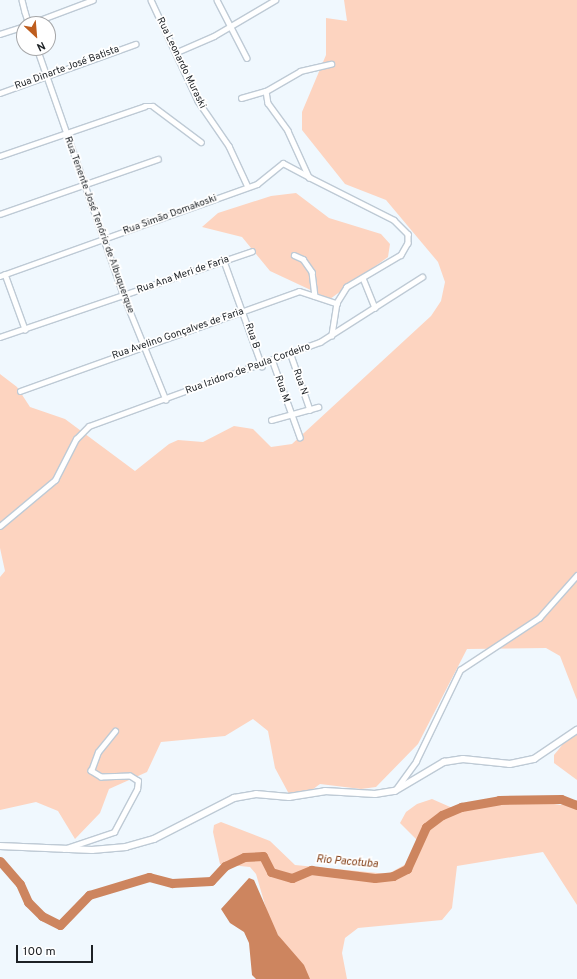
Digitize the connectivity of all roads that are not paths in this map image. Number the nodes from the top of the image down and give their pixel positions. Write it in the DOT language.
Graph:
graph roads {
  1 [pos="22,0"];
  2 [pos="93,0"];
  3 [pos="151,0"];
  4 [pos="217,0"];
  5 [pos="275,0"];
  6 [pos="27,16"];
  7 [pos="50,16"];
  8 [pos="229,23"];
  9 [pos="16,29"];
  10 [pos="0,34"];
  11 [pos="135,44"];
  12 [pos="177,52"];
  13 [pos="41,56"];
  14 [pos="247,58"];
  15 [pos="331,64"];
  16 [pos="47,76"];
  17 [pos="266,91"];
  18 [pos="0,93"];
  19 [pos="242,98"];
  20 [pos="66,133"];
  21 [pos="201,142"];
  22 [pos="0,156"];
  23 [pos="158,159"];
  24 [pos="309,177"];
  25 [pos="84,184"];
  26 [pos="248,187"];
  27 [pos="0,214"];
  28 [pos="104,239"];
  29 [pos="252,251"];
  30 [pos="294,255"];
  31 [pos="224,261"];
  32 [pos="3,275"];
  33 [pos="422,277"];
  34 [pos="363,278"];
  35 [pos="123,294"];
  36 [pos="315,296"];
  37 [pos="337,303"];
  38 [pos="375,308"];
  39 [pos="244,312"];
  40 [pos="25,329"];
  41 [pos="332,336"];
  42 [pos="0,337"];
  43 [pos="144,347"];
  44 [pos="291,355"];
  45 [pos="273,362"];
  46 [pos="262,366"];
  47 [pos="20,391"];
  48 [pos="166,400"];
  49 [pos="318,407"];
  50 [pos="310,410"];
  51 [pos="292,416"];
  52 [pos="272,420"];
  53 [pos="300,437"];
  54 [pos="0,526"];
  55 [pos="577,575"];
  56 [pos="577,730"];
  57 [pos="115,731"];
  58 [pos="395,791"];
  59 [pos="0,846"];
  60 [pos="64,849"];
  1 -- 6 [label="street"];
  2 -- 7 [label="street"];
  3 -- 12 [label="street, Rua Leonardo Muraski"];
  4 -- 8 [label="street"];
  5 -- 8 [label="street"];
  8 -- 12 [label="street"];
  8 -- 14 [label="street"];
  9 -- 10 [label="street"];
  11 -- 16 [label="street, Rua Dinarte José Batista"];
  12 -- 26 [label="street, Rua Leonardo Muraski"];
  13 -- 16 [label="street, Rua Tenente José Tenório de Albuquerque"];
  15 -- 17 [label="street"];
  16 -- 18 [label="street, Rua Dinarte José Batista"];
  16 -- 20 [label="street, Rua Tenente José Tenório de Albuquerque"];
  17 -- 19 [label="street"];
  17 -- 24 [label="street"];
  20 -- 21 [label="street"];
  20 -- 22 [label="street"];
  20 -- 25 [label="street, Rua Tenente José Tenório de Albuquerque"];
  23 -- 25 [label="street"];
  24 -- 26 [label="street, Rua Simão Domakoski"];
  24 -- 34 [label="street"];
  25 -- 27 [label="street"];
  25 -- 28 [label="street, Rua Tenente José Tenório de Albuquerque"];
  26 -- 28 [label="street, Rua Simão Domakoski"];
  28 -- 32 [label="street, Rua Simão Domakoski"];
  28 -- 35 [label="street, Rua Tenente José Tenório de Albuquerque"];
  29 -- 31 [label="street, Rua Ana Meri de Faria"];
  30 -- 36 [label="street"];
  31 -- 35 [label="street, Rua Ana Meri de Faria"];
  31 -- 39 [label="street, Rua B"];
  32 -- 40 [label="street"];
  33 -- 38 [label="street, Rua Izidoro de Paula Cordeiro"];
  34 -- 37 [label="street"];
  34 -- 38 [label="street"];
  35 -- 40 [label="street, Rua Ana Meri de Faria"];
  35 -- 43 [label="street, Rua Tenente José Tenório de Albuquerque"];
  36 -- 37 [label="street, Rua Avelino Gonçalves de Faria"];
  36 -- 39 [label="street, Rua Avelino Gonçalves de Faria"];
  37 -- 41 [label="street"];
  38 -- 41 [label="street, Rua Izidoro de Paula Cordeiro"];
  39 -- 43 [label="street, Rua Avelino Gonçalves de Faria"];
  39 -- 46 [label="street, Rua B"];
  40 -- 42 [label="street, Rua Ana Meri de Faria"];
  41 -- 44 [label="street, Rua Izidoro de Paula Cordeiro"];
  43 -- 47 [label="street, Rua Avelino Gonçalves de Faria"];
  43 -- 48 [label="street, Rua Tenente José Tenório de Albuquerque"];
  44 -- 45 [label="street, Rua Izidoro de Paula Cordeiro"];
  44 -- 50 [label="street, Rua N"];
  45 -- 46 [label="street, Rua Izidoro de Paula Cordeiro"];
  45 -- 51 [label="street, Rua M"];
  46 -- 48 [label="street, Rua Izidoro de Paula Cordeiro"];
  48 -- 54 [label="street, Rua Izidoro de Paula Cordeiro"];
  49 -- 50 [label="street"];
  50 -- 51 [label="street"];
  51 -- 52 [label="street"];
  51 -- 53 [label="street, Rua M"];
  55 -- 58 [label="street"];
  56 -- 58 [label="street"];
  57 -- 60 [label="street"];
  58 -- 60 [label="street"];
  59 -- 60 [label="street"];
}
